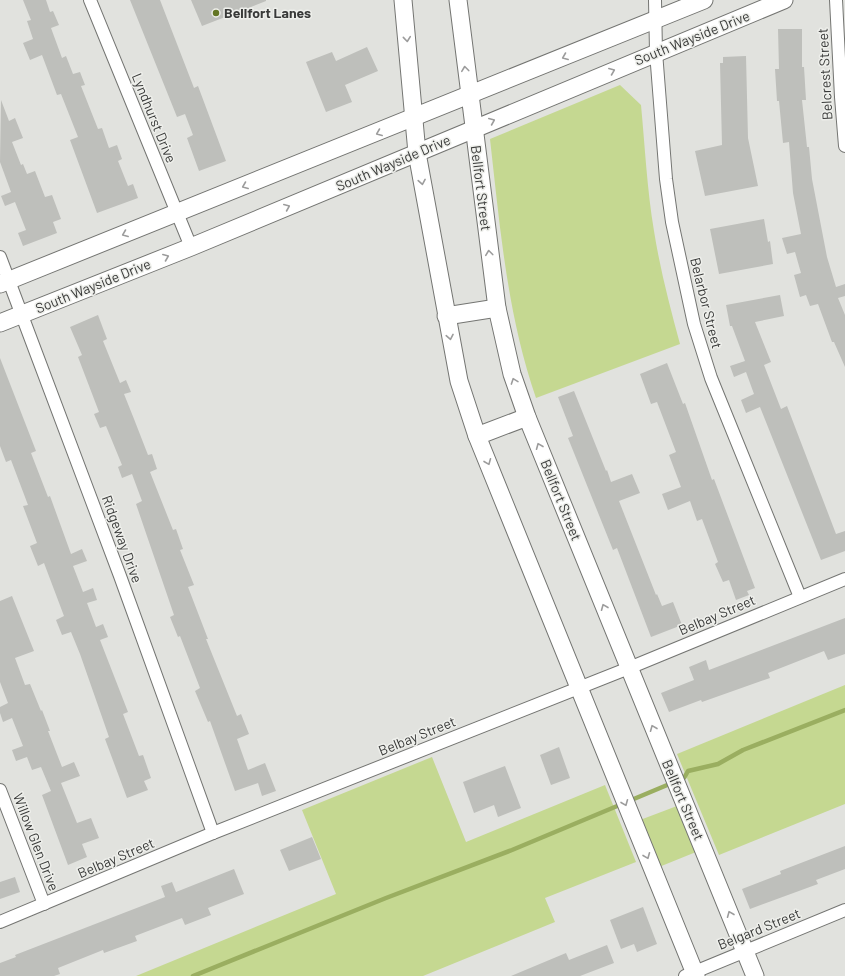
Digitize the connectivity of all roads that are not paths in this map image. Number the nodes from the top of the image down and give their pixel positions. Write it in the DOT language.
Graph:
graph roads {
  1 [pos="90,0"];
  2 [pos="403,0"];
  3 [pos="458,0"];
  4 [pos="655,0"];
  5 [pos="704,0"];
  6 [pos="784,0"];
  7 [pos="836,0"];
  8 [pos="656,20"];
  9 [pos="656,52"];
  10 [pos="469,96"];
  11 [pos="415,118"];
  12 [pos="473,129"];
  13 [pos="845,146"];
  14 [pos="417,153"];
  15 [pos="176,214"];
  16 [pos="191,247"];
  17 [pos="0,257"];
  18 [pos="5,282"];
  19 [pos="497,308"];
  20 [pos="22,314"];
  21 [pos="446,316"];
  22 [pos="0,323"];
  23 [pos="527,417"];
  24 [pos="477,436"];
  25 [pos="845,579"];
  26 [pos="800,597"];
  27 [pos="629,668"];
  28 [pos="579,688"];
  29 [pos="0,790"];
  30 [pos="213,833"];
  31 [pos="44,904"];
  32 [pos="845,910"];
  33 [pos="0,922"];
  34 [pos="745,951"];
  35 [pos="692,975"];
  36 [pos="755,976"];
  1 -- 15 [label="street, Lyndhurst Drive"];
  2 -- 11 [label="main road, one-way"];
  10 -- 3 [label="main road, Bellfort Street, one-way"];
  4 -- 8 [label="street, Belarbor Street"];
  5 -- 8 [label="main road"];
  6 -- 9 [label="main road, South Wayside Drive"];
  7 -- 13 [label="street, Belcrest Street"];
  8 -- 9 [label="street, Belarbor Street"];
  8 -- 10 [label="main road, one-way"];
  12 -- 9 [label="main road, South Wayside Drive, one-way"];
  9 -- 26 [label="street, Belarbor Street"];
  10 -- 11 [label="main road"];
  10 -- 12 [label="main road, Bellfort Street"];
  11 -- 14 [label="main road"];
  11 -- 15 [label="main road, one-way"];
  12 -- 14 [label="main road, South Wayside Drive"];
  19 -- 12 [label="main road, Bellfort Street, one-way"];
  16 -- 14 [label="main road, South Wayside Drive, one-way"];
  14 -- 21 [label="main road, one-way"];
  15 -- 16 [label="street, Lyndhurst Drive"];
  15 -- 18 [label="main road, one-way"];
  20 -- 16 [label="main road, South Wayside Drive, one-way"];
  17 -- 18 [label="street, Ridgeway Drive"];
  18 -- 20 [label="street, Ridgeway Drive"];
  19 -- 21 [label="main road"];
  23 -- 19 [label="main road, Bellfort Street, one-way"];
  20 -- 22 [label="main road, South Wayside Drive"];
  20 -- 30 [label="street, Ridgeway Drive"];
  21 -- 24 [label="main road, one-way"];
  23 -- 24 [label="main road"];
  27 -- 23 [label="main road, Bellfort Street, one-way"];
  24 -- 28 [label="main road, one-way"];
  25 -- 26 [label="street, Belbay Street"];
  26 -- 27 [label="street, Belbay Street"];
  27 -- 28 [label="street, Belbay Street"];
  34 -- 27 [label="main road, Bellfort Street, one-way"];
  28 -- 30 [label="street, Belbay Street"];
  28 -- 35 [label="main road, one-way"];
  29 -- 31 [label="street, Willow Glen Drive"];
  30 -- 31 [label="street, Belbay Street"];
  31 -- 33 [label="street, Belbay Street"];
  32 -- 34 [label="street, Belgard Street"];
  34 -- 35 [label="street, Belgard Street"];
  34 -- 36 [label="main road, Bellfort Street"];
}
